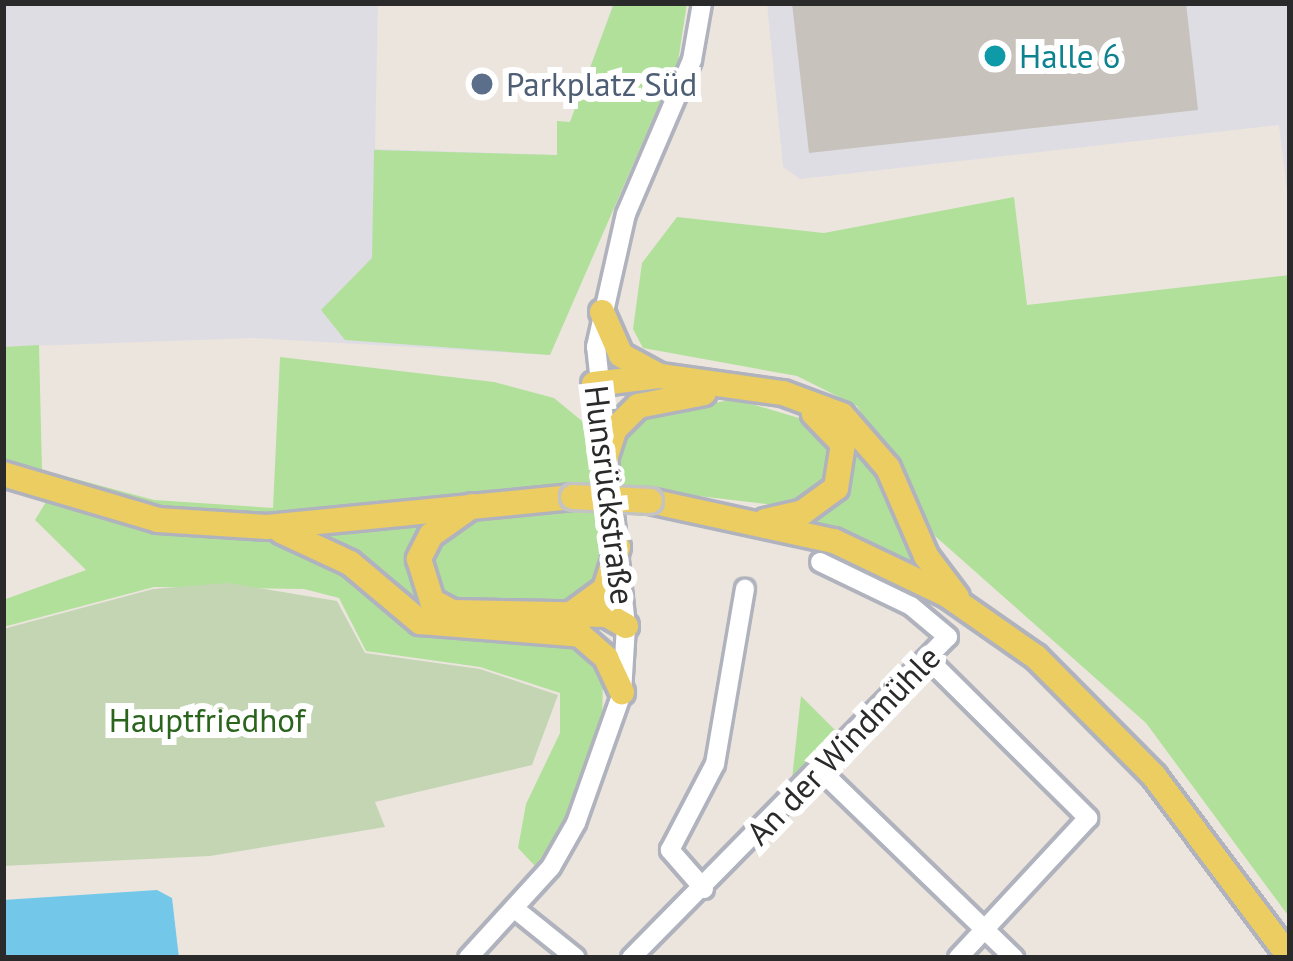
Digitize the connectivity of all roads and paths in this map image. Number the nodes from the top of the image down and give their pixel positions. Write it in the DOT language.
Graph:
graph roads {
  1 [pos="702,3"];
  2 [pos="602,312"];
  3 [pos="660,376"];
  4 [pos="594,389"];
  5 [pos="644,403"];
  6 [pos="604,462"];
  7 [pos="3,473"];
  8 [pos="479,502"];
  9 [pos="765,521"];
  10 [pos="267,527"];
  11 [pos="618,547"];
  12 [pos="820,562"];
  13 [pos="745,589"];
  14 [pos="961,605"];
  15 [pos="576,624"];
  16 [pos="626,626"];
  17 [pos="928,659"];
  18 [pos="622,693"];
  19 [pos="819,769"];
  20 [pos="704,890"];
  21 [pos="515,909"];
  22 [pos="984,930"];
  23 [pos="638,957"];
  24 [pos="468,958"];
  25 [pos="576,958"];
  26 [pos="958,958"];
  27 [pos="1013,958"];
  28 [pos="1290,958"];
  1 -- 2 [label="street, Hunsrückstraße"];
  2 -- 3 [label="main road"];
  2 -- 4 [label="street, Hunsrückstraße"];
  3 -- 4 [label="main road"];
  3 -- 14 [label="main road"];
  4 -- 5 [label="main road"];
  4 -- 6 [label="street, Hunsrückstraße"];
  5 -- 6 [label="main road"];
  5 -- 9 [label="main road"];
  6 -- 11 [label="street, Hunsrückstraße"];
  7 -- 10 [label="main road"];
  8 -- 9 [label="main road, bridge"];
  8 -- 10 [label="main road"];
  8 -- 15 [label="main road"];
  9 -- 14 [label="main road"];
  10 -- 15 [label="main road"];
  11 -- 15 [label="main road"];
  11 -- 16 [label="street, Hunsrückstraße"];
  12 -- 17 [label="street, An der Windmühle"];
  13 -- 20 [label="street"];
  14 -- 28 [label="main road"];
  15 -- 16 [label="main road"];
  15 -- 18 [label="main road"];
  16 -- 18 [label="street, Hunsrückstraße"];
  17 -- 19 [label="street, An der Windmühle"];
  17 -- 22 [label="street"];
  18 -- 21 [label="street, Hunsrückstraße"];
  19 -- 20 [label="street, An der Windmühle"];
  19 -- 22 [label="street"];
  20 -- 23 [label="street, An der Windmühle"];
  21 -- 24 [label="street, Hunsrückstraße"];
  21 -- 25 [label="street"];
  22 -- 26 [label="street"];
  22 -- 27 [label="street"];
}
